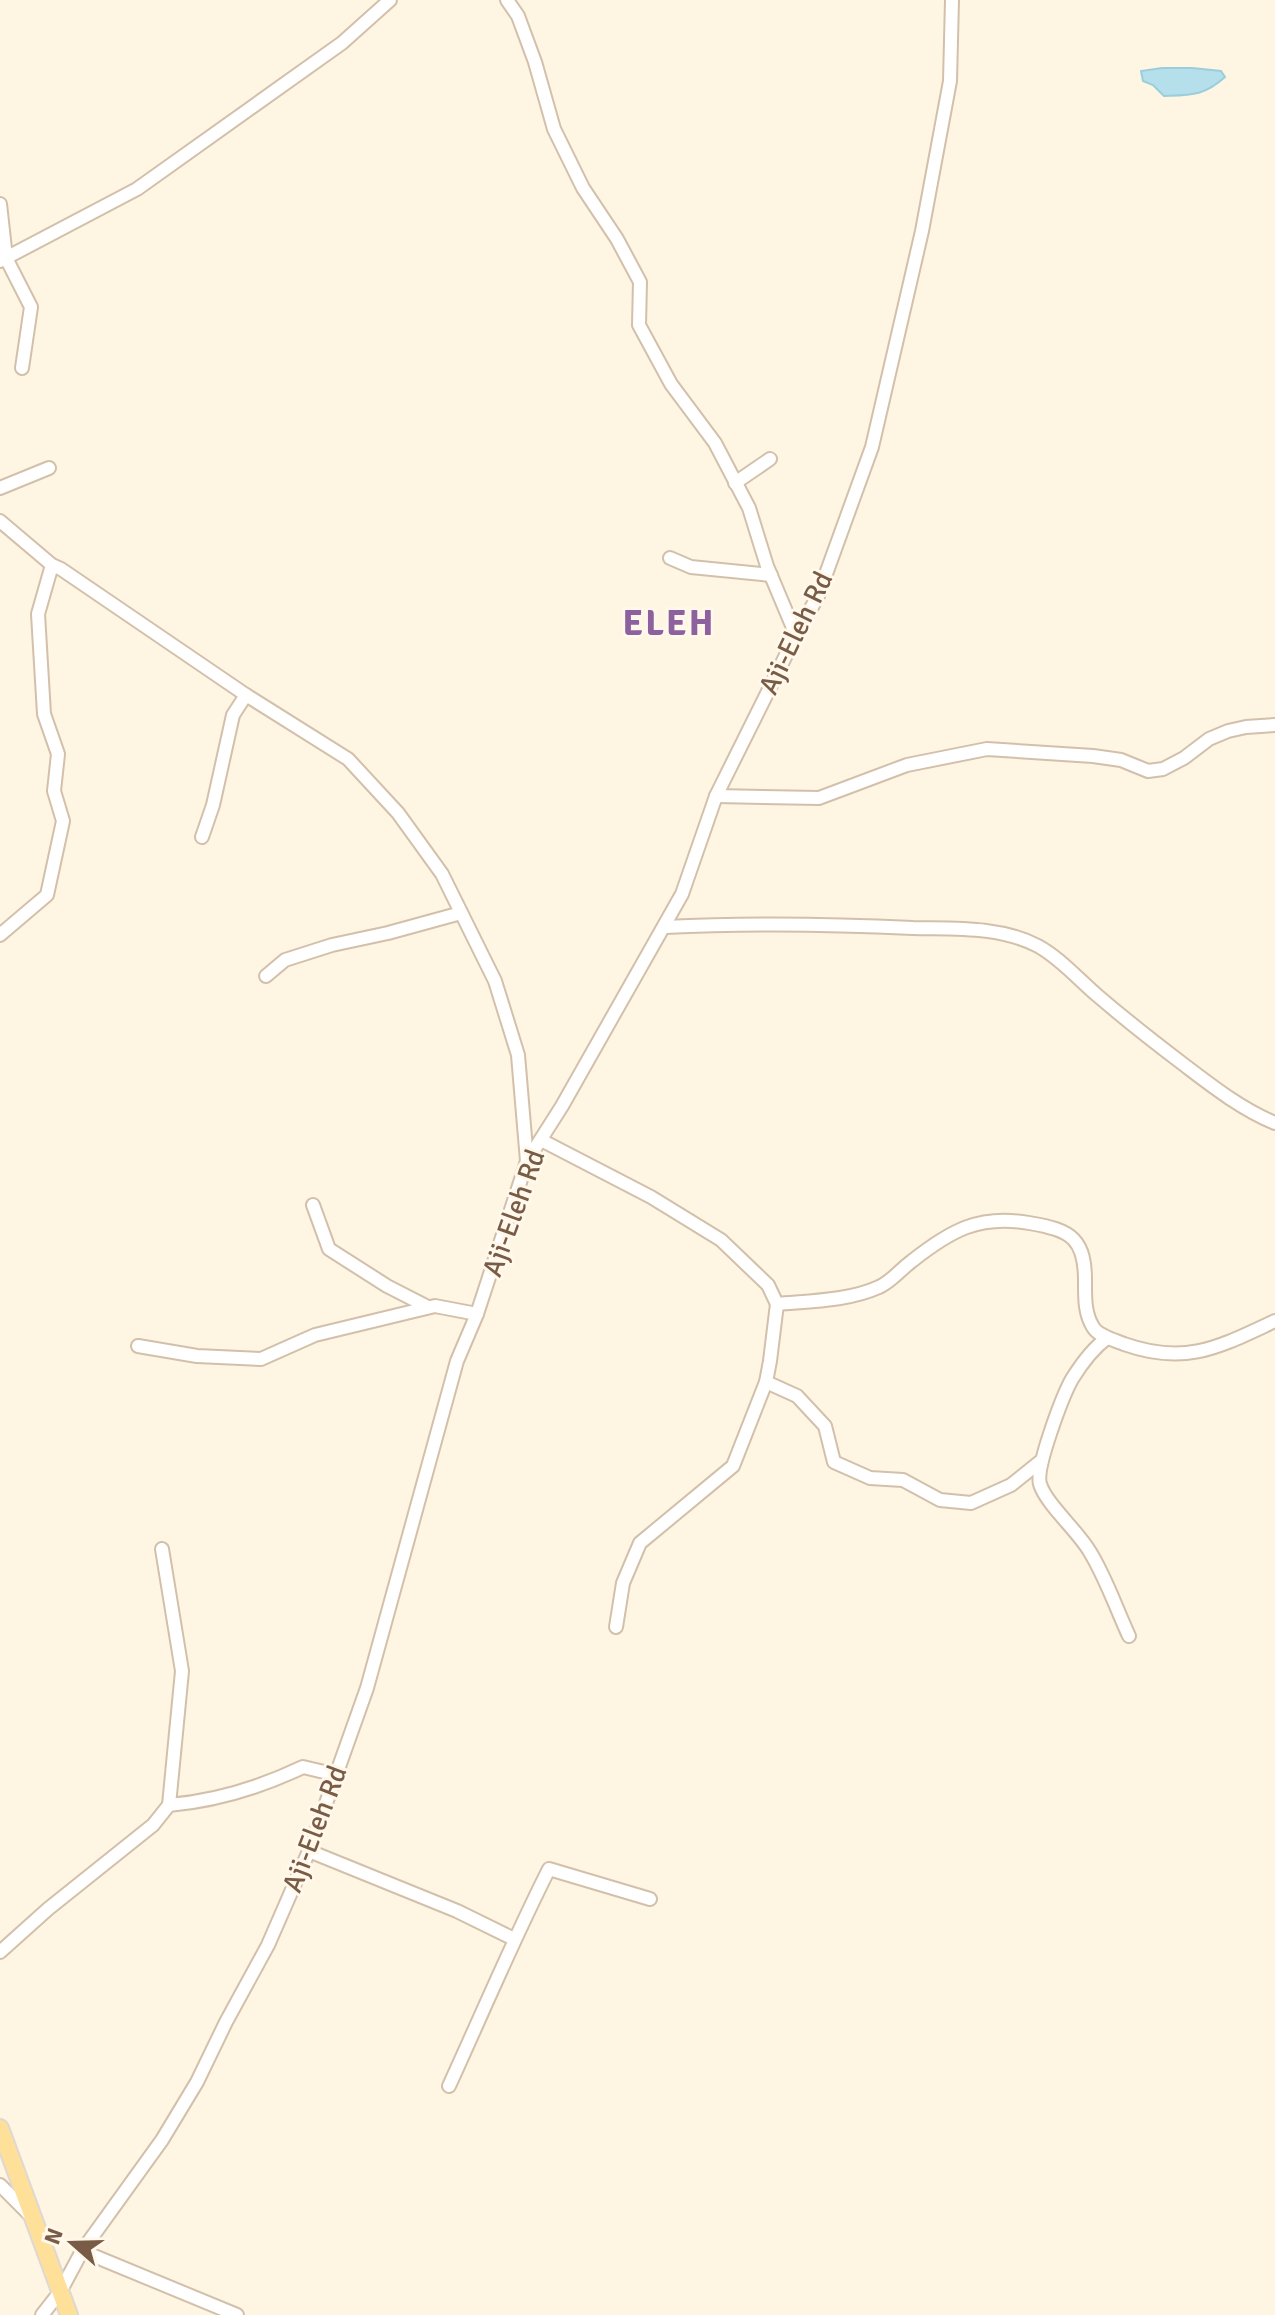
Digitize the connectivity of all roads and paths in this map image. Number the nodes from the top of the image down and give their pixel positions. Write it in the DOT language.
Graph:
graph roads {
  1 [pos="390,0"];
  2 [pos="507,0"];
  3 [pos="952,0"];
  4 [pos="0,204"];
  5 [pos="3,260"];
  6 [pos="22,368"];
  7 [pos="770,459"];
  8 [pos="49,468"];
  9 [pos="735,483"];
  10 [pos="0,488"];
  11 [pos="0,521"];
  12 [pos="670,558"];
  13 [pos="52,565"];
  14 [pos="771,575"];
  15 [pos="796,635"];
  16 [pos="246,695"];
  17 [pos="1275,725"];
  18 [pos="716,796"];
  19 [pos="202,837"];
  20 [pos="461,913"];
  21 [pos="665,927"];
  22 [pos="0,935"];
  23 [pos="266,976"];
  24 [pos="1275,1123"];
  25 [pos="541,1140"];
  26 [pos="527,1161"];
  27 [pos="313,1205"];
  28 [pos="777,1304"];
  29 [pos="428,1307"];
  30 [pos="477,1314"];
  31 [pos="1275,1321"];
  32 [pos="1107,1338"];
  33 [pos="138,1346"];
  34 [pos="766,1382"];
  35 [pos="1041,1461"];
  36 [pos="162,1549"];
  37 [pos="616,1627"];
  38 [pos="1129,1636"];
  39 [pos="337,1775"];
  40 [pos="169,1805"];
  41 [pos="309,1851"];
  42 [pos="650,1899"];
  43 [pos="514,1939"];
  44 [pos="0,1952"];
  45 [pos="449,2086"];
  46 [pos="0,2128"];
  47 [pos="0,2185"];
  48 [pos="31,2216"];
  49 [pos="82,2251"];
  50 [pos="60,2292"];
  51 [pos="42,2315"];
  52 [pos="69,2315"];
  53 [pos="237,2315"];
  1 -- 5 [label="street"];
  2 -- 9 [label="street"];
  3 -- 15 [label="street, Aji-Eleh Rd"];
  4 -- 5 [label="street"];
  5 -- 6 [label="street"];
  7 -- 9 [label="street"];
  8 -- 10 [label="street"];
  9 -- 14 [label="street"];
  11 -- 13 [label="street"];
  12 -- 14 [label="street"];
  13 -- 16 [label="street"];
  13 -- 22 [label="street"];
  14 -- 15 [label="street"];
  15 -- 18 [label="street, Aji-Eleh Rd"];
  16 -- 19 [label="street"];
  16 -- 20 [label="street"];
  17 -- 18 [label="street"];
  18 -- 21 [label="street, Aji-Eleh Rd"];
  20 -- 23 [label="street"];
  20 -- 26 [label="street"];
  21 -- 24 [label="street"];
  21 -- 25 [label="street, Aji-Eleh Rd"];
  25 -- 26 [label="street, Aji-Eleh Rd"];
  25 -- 28 [label="street"];
  26 -- 30 [label="street, Aji-Eleh Rd"];
  27 -- 29 [label="street"];
  28 -- 32 [label="street"];
  28 -- 34 [label="street"];
  29 -- 30 [label="street"];
  29 -- 33 [label="street"];
  30 -- 39 [label="street, Aji-Eleh Rd"];
  31 -- 32 [label="street"];
  32 -- 35 [label="street"];
  34 -- 35 [label="street"];
  34 -- 37 [label="street"];
  35 -- 38 [label="street"];
  36 -- 40 [label="street"];
  39 -- 40 [label="street"];
  39 -- 41 [label="street, Aji-Eleh Rd"];
  40 -- 44 [label="street"];
  41 -- 43 [label="street"];
  41 -- 49 [label="street, Aji-Eleh Rd"];
  42 -- 43 [label="street"];
  43 -- 45 [label="street"];
  46 -- 48 [label="main road"];
  47 -- 48 [label="street"];
  48 -- 50 [label="main road"];
  49 -- 50 [label="street, Aji-Eleh Rd"];
  49 -- 53 [label="street"];
  50 -- 51 [label="street, Aji-Eleh Rd"];
  50 -- 52 [label="main road"];
}
